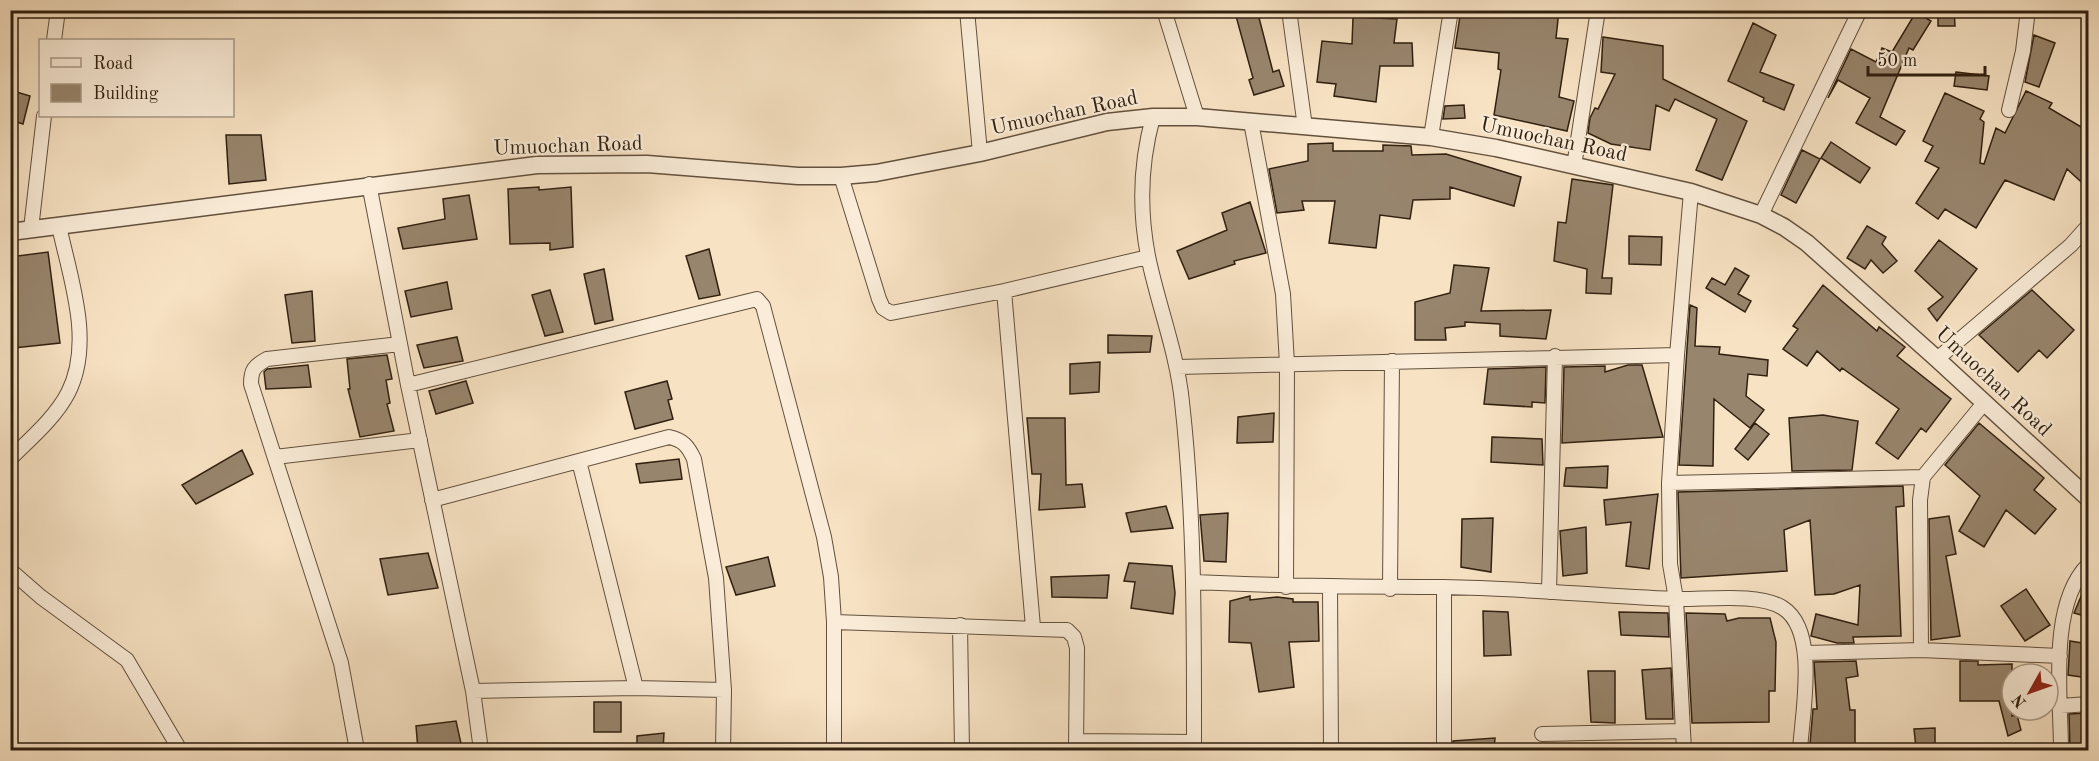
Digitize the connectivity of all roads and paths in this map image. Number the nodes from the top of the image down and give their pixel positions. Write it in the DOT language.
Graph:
graph roads {
  1 [pos="58,10"];
  2 [pos="967,10"];
  3 [pos="1164,10"];
  4 [pos="1289,10"];
  5 [pos="1451,10"];
  6 [pos="1598,10"];
  7 [pos="1860,10"];
  8 [pos="2028,10"];
  9 [pos="54,39"];
  10 [pos="2008,110"];
  11 [pos="44,117"];
  12 [pos="1153,117"];
  13 [pos="1197,117"];
  14 [pos="1251,122"];
  15 [pos="1305,127"];
  16 [pos="1431,137"];
  17 [pos="980,153"];
  18 [pos="1574,166"];
  19 [pos="841,176"];
  20 [pos="369,184"];
  21 [pos="1691,192"];
  22 [pos="1761,215"];
  23 [pos="59,226"];
  24 [pos="2088,226"];
  25 [pos="31,230"];
  26 [pos="10,232"];
  27 [pos="1148,257"];
  28 [pos="1004,291"];
  29 [pos="400,344"];
  30 [pos="1677,355"];
  31 [pos="1555,356"];
  32 [pos="1937,359"];
  33 [pos="1392,361"];
  34 [pos="1287,364"];
  35 [pos="1177,367"];
  36 [pos="408,385"];
  37 [pos="1983,403"];
  38 [pos="420,440"];
  39 [pos="275,457"];
  40 [pos="10,459"];
  41 [pos="579,461"];
  42 [pos="1923,477"];
  43 [pos="1669,483"];
  44 [pos="2088,498"];
  45 [pos="432,500"];
  46 [pos="2088,565"];
  47 [pos="10,570"];
  48 [pos="1194,582"];
  49 [pos="1286,587"];
  50 [pos="1330,587"];
  51 [pos="1444,587"];
  52 [pos="1390,588"];
  53 [pos="1549,592"];
  54 [pos="1676,599"];
  55 [pos="834,622"];
  56 [pos="960,625"];
  57 [pos="1033,627"];
  58 [pos="1921,650"];
  59 [pos="1806,653"];
  60 [pos="2061,656"];
  61 [pos="636,688"];
  62 [pos="724,690"];
  63 [pos="473,691"];
  64 [pos="2088,704"];
  65 [pos="2061,706"];
  66 [pos="1683,731"];
  67 [pos="1542,734"];
  68 [pos="1076,746"];
  69 [pos="1194,746"];
  70 [pos="180,750"];
  71 [pos="357,750"];
  72 [pos="481,750"];
  73 [pos="723,750"];
  74 [pos="834,750"];
  75 [pos="962,750"];
  76 [pos="1331,750"];
  77 [pos="1444,750"];
  78 [pos="1684,750"];
  79 [pos="1800,750"];
  80 [pos="2061,750"];
  1 -- 9 [label="street"];
  2 -- 17 [label="street"];
  3 -- 13 [label="street"];
  4 -- 15 [label="street"];
  5 -- 16 [label="street"];
  6 -- 18 [label="street"];
  7 -- 22 [label="street"];
  8 -- 10 [label="street"];
  11 -- 25 [label="street"];
  12 -- 13 [label="street, Umuochan Road"];
  12 -- 17 [label="street, Umuochan Road"];
  12 -- 27 [label="street"];
  13 -- 14 [label="street, Umuochan Road"];
  14 -- 15 [label="street, Umuochan Road"];
  14 -- 34 [label="street"];
  15 -- 16 [label="street, Umuochan Road"];
  16 -- 18 [label="street, Umuochan Road"];
  17 -- 19 [label="street, Umuochan Road"];
  18 -- 21 [label="street, Umuochan Road"];
  19 -- 20 [label="street, Umuochan Road"];
  19 -- 28 [label="street"];
  20 -- 23 [label="street, Umuochan Road"];
  20 -- 29 [label="street"];
  21 -- 22 [label="street, Umuochan Road"];
  21 -- 30 [label="street"];
  22 -- 32 [label="street, Umuochan Road"];
  23 -- 25 [label="street, Umuochan Road"];
  23 -- 40 [label="street"];
  24 -- 32 [label="street"];
  25 -- 26 [label="street, Umuochan Road"];
  27 -- 28 [label="street"];
  27 -- 35 [label="street"];
  28 -- 57 [label="street"];
  29 -- 36 [label="street"];
  29 -- 39 [label="street"];
  30 -- 31 [label="street"];
  30 -- 43 [label="street"];
  31 -- 33 [label="street"];
  31 -- 53 [label="street"];
  32 -- 37 [label="street, Umuochan Road"];
  33 -- 34 [label="street"];
  33 -- 52 [label="street"];
  34 -- 35 [label="street"];
  34 -- 49 [label="street"];
  35 -- 48 [label="street"];
  36 -- 38 [label="street"];
  36 -- 55 [label="street"];
  37 -- 42 [label="street"];
  37 -- 44 [label="street, Umuochan Road"];
  38 -- 39 [label="street"];
  38 -- 45 [label="street"];
  39 -- 71 [label="street"];
  41 -- 45 [label="street"];
  41 -- 61 [label="street"];
  41 -- 62 [label="street"];
  42 -- 43 [label="street"];
  42 -- 58 [label="street"];
  43 -- 54 [label="street"];
  45 -- 63 [label="street"];
  46 -- 60 [label="street"];
  47 -- 70 [label="street"];
  48 -- 49 [label="street"];
  48 -- 69 [label="street"];
  49 -- 50 [label="street"];
  50 -- 52 [label="street"];
  50 -- 76 [label="street"];
  51 -- 52 [label="street"];
  51 -- 53 [label="street"];
  51 -- 77 [label="street"];
  53 -- 54 [label="street"];
  54 -- 59 [label="street"];
  54 -- 66 [label="street"];
  55 -- 56 [label="street"];
  55 -- 74 [label="street"];
  56 -- 57 [label="street"];
  56 -- 75 [label="street"];
  57 -- 68 [label="street"];
  58 -- 59 [label="street"];
  58 -- 60 [label="street"];
  59 -- 79 [label="street"];
  60 -- 65 [label="street"];
  61 -- 62 [label="street"];
  61 -- 63 [label="street"];
  62 -- 73 [label="street"];
  63 -- 72 [label="street"];
  64 -- 65 [label="street"];
  65 -- 80 [label="street"];
  66 -- 67 [label="street"];
  66 -- 78 [label="street"];
  68 -- 69 [label="street"];
}
